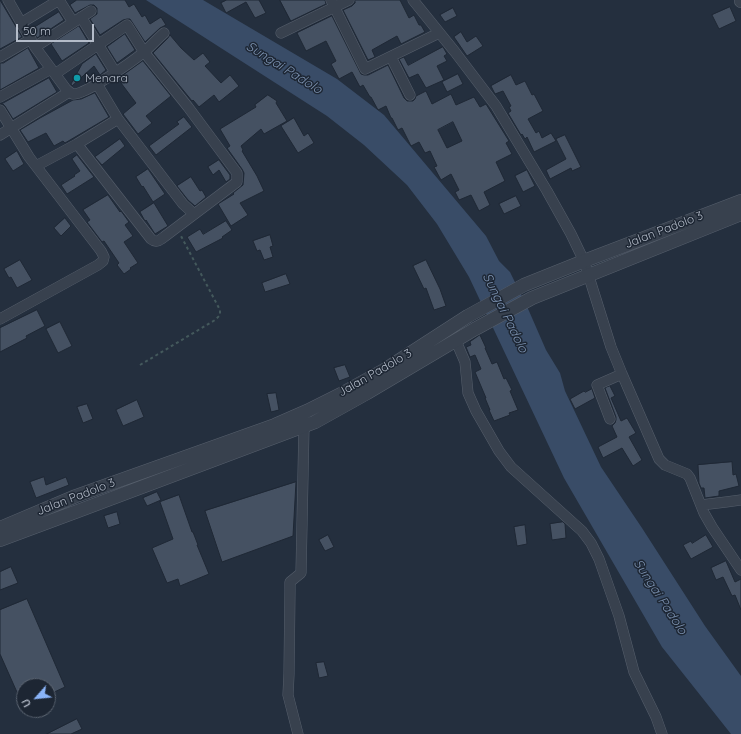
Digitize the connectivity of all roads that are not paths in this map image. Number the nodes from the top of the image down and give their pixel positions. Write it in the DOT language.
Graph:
graph roads {
  1 [pos="6,0"];
  2 [pos="59,0"];
  3 [pos="350,0"];
  4 [pos="413,0"];
  5 [pos="0,2"];
  6 [pos="333,4"];
  7 [pos="91,11"];
  8 [pos="77,19"];
  9 [pos="22,23"];
  10 [pos="164,32"];
  11 [pos="281,33"];
  12 [pos="439,33"];
  13 [pos="33,43"];
  14 [pos="98,44"];
  15 [pos="144,52"];
  16 [pos="0,57"];
  17 [pos="391,57"];
  18 [pos="53,72"];
  19 [pos="115,72"];
  20 [pos="97,84"];
  21 [pos="69,92"];
  22 [pos="410,95"];
  23 [pos="0,98"];
  24 [pos="0,110"];
  25 [pos="118,119"];
  26 [pos="11,129"];
  27 [pos="0,135"];
  28 [pos="77,144"];
  29 [pos="36,166"];
  30 [pos="741,200"];
  31 [pos="194,214"];
  32 [pos="741,214"];
  33 [pos="584,261"];
  34 [pos="590,275"];
  35 [pos="0,319"];
  36 [pos="456,341"];
  37 [pos="622,374"];
  38 [pos="610,419"];
  39 [pos="304,426"];
  40 [pos="134,476"];
  41 [pos="139,488"];
  42 [pos="741,500"];
  43 [pos="701,505"];
  44 [pos="0,528"];
  45 [pos="0,540"];
  46 [pos="741,570"];
  47 [pos="298,734"];
  48 [pos="662,734"];
  1 -- 5 [label="street"];
  1 -- 9 [label="street"];
  2 -- 8 [label="street"];
  2 -- 9 [label="street"];
  3 -- 6 [label="street"];
  4 -- 12 [label="street"];
  6 -- 11 [label="street"];
  6 -- 17 [label="street"];
  7 -- 8 [label="street"];
  8 -- 13 [label="street"];
  8 -- 14 [label="street"];
  9 -- 13 [label="street"];
  10 -- 15 [label="street"];
  12 -- 17 [label="street"];
  12 -- 33 [label="street"];
  13 -- 16 [label="street"];
  13 -- 18 [label="street"];
  14 -- 15 [label="street"];
  14 -- 18 [label="street"];
  14 -- 19 [label="street"];
  15 -- 19 [label="street"];
  15 -- 31 [label="street"];
  17 -- 22 [label="street"];
  18 -- 21 [label="street"];
  18 -- 23 [label="street"];
  19 -- 20 [label="street"];
  20 -- 21 [label="street"];
  20 -- 25 [label="street"];
  21 -- 26 [label="street"];
  24 -- 26 [label="street"];
  25 -- 28 [label="street"];
  25 -- 31 [label="street"];
  26 -- 27 [label="street"];
  26 -- 29 [label="street"];
  28 -- 29 [label="street"];
  28 -- 31 [label="street"];
  29 -- 35 [label="street"];
  30 -- 33 [label="street, Jalan Padolo 3"];
  32 -- 34 [label="street, Jalan Padolo 3"];
  33 -- 34 [label="street"];
  33 -- 40 [label="street, Jalan Padolo 3"];
  34 -- 36 [label="street, Jalan Padolo 3"];
  34 -- 37 [label="street"];
  36 -- 39 [label="street, Jalan Padolo 3"];
  36 -- 48 [label="street"];
  37 -- 38 [label="street"];
  37 -- 43 [label="street"];
  39 -- 41 [label="street, Jalan Padolo 3"];
  39 -- 47 [label="street"];
  40 -- 41 [label="street"];
  40 -- 44 [label="street, Jalan Padolo 3"];
  41 -- 45 [label="street, Jalan Padolo 3"];
  42 -- 43 [label="street"];
  43 -- 46 [label="street"];
}
